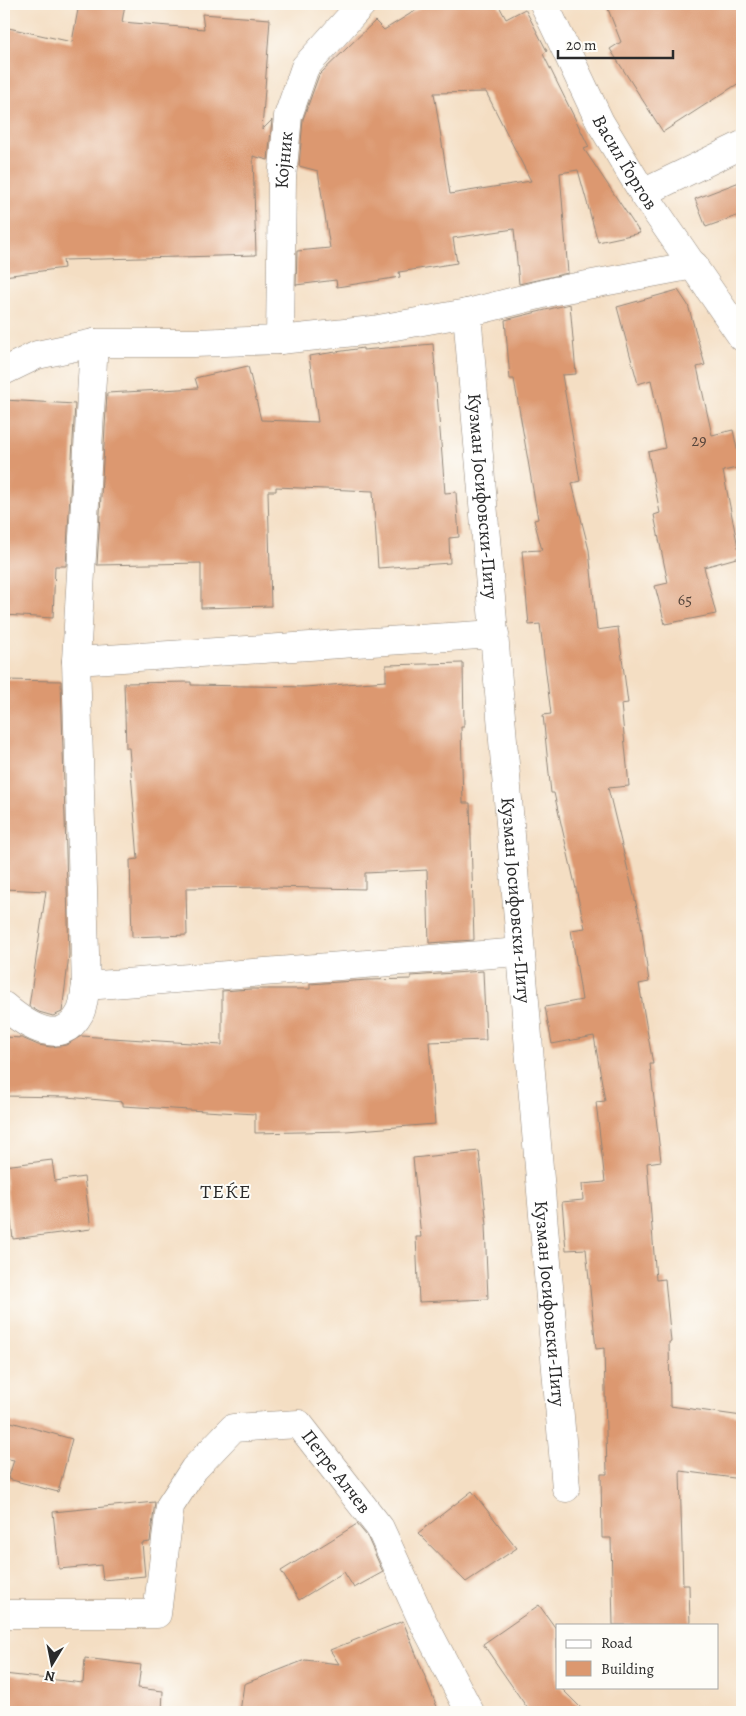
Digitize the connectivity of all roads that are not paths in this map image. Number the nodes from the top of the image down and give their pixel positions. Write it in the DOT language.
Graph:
graph roads {
  1 [pos="362,4"];
  2 [pos="544,4"];
  3 [pos="742,145"];
  4 [pos="643,194"];
  5 [pos="694,265"];
  6 [pos="733,306"];
  7 [pos="467,313"];
  8 [pos="742,337"];
  9 [pos="280,340"];
  10 [pos="94,343"];
  11 [pos="4,371"];
  12 [pos="495,634"];
  13 [pos="76,662"];
  14 [pos="520,952"];
  15 [pos="86,986"];
  16 [pos="4,1006"];
  17 [pos="566,1488"];
  18 [pos="4,1614"];
  19 [pos="470,1712"];
  1 -- 9 [label="street, Којник"];
  2 -- 4 [label="street, Васил Ѓоргов"];
  3 -- 4 [label="street"];
  4 -- 5 [label="street, Васил Ѓоргов"];
  5 -- 6 [label="street, Васил Ѓоргов"];
  5 -- 7 [label="street"];
  6 -- 8 [label="street, Васил Ѓоргов"];
  7 -- 9 [label="street"];
  7 -- 12 [label="street, Кузман Јосифовски-Питу"];
  9 -- 10 [label="street"];
  10 -- 11 [label="street"];
  10 -- 13 [label="street"];
  12 -- 13 [label="street"];
  12 -- 14 [label="street, Кузман Јосифовски-Питу"];
  13 -- 15 [label="street"];
  14 -- 15 [label="street"];
  14 -- 17 [label="street, Кузман Јосифовски-Питу"];
  15 -- 16 [label="street"];
  18 -- 19 [label="street, Петре Алчев"];
}
